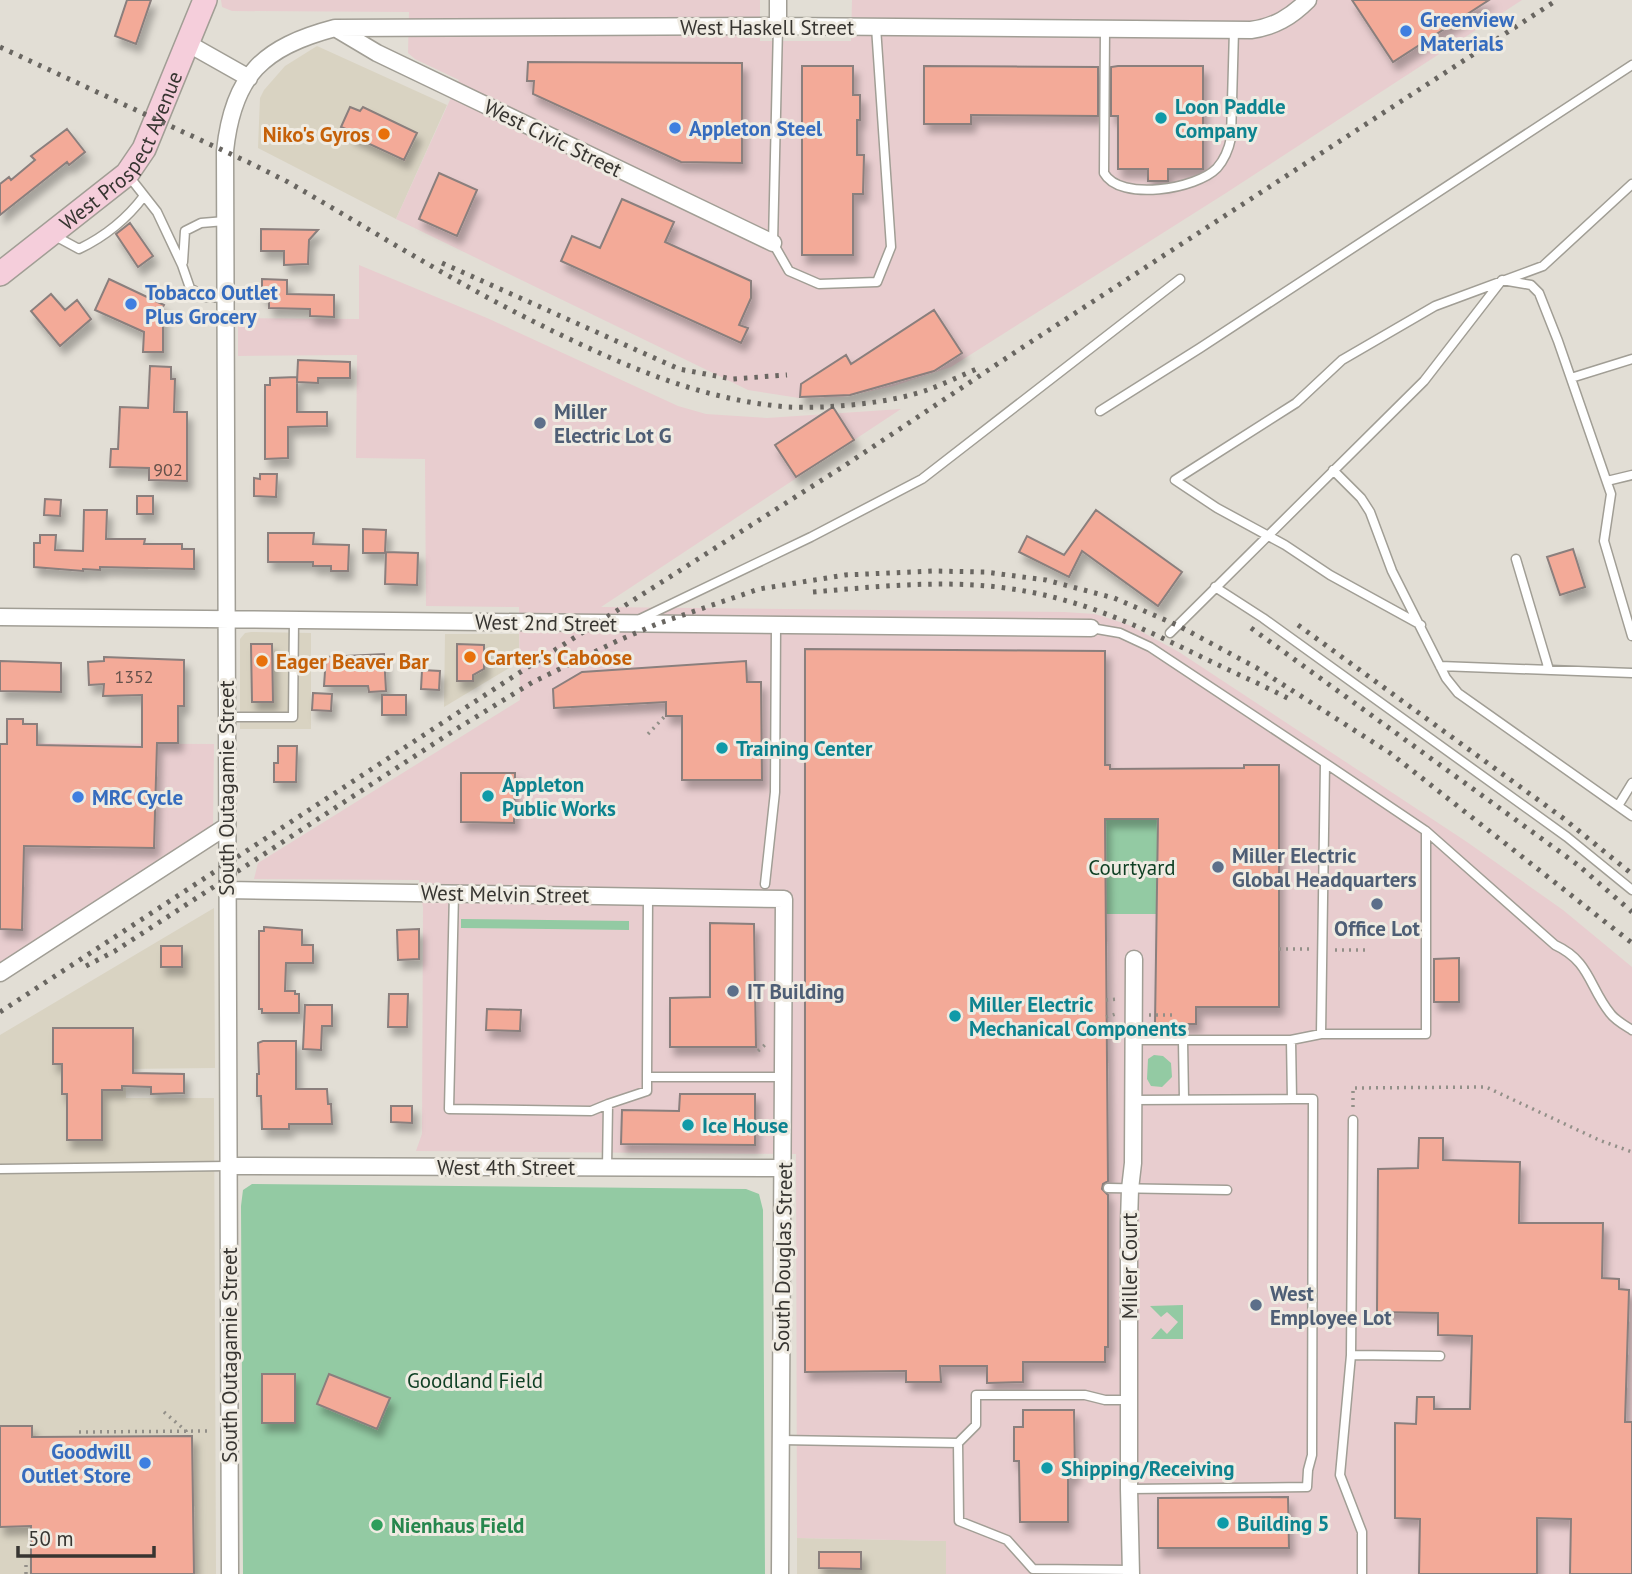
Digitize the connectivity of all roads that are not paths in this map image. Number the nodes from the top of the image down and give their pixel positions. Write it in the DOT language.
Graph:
graph roads {
  1 [pos="205,0"];
  2 [pos="778,0"];
  3 [pos="1302,5"];
  4 [pos="778,26"];
  5 [pos="876,27"];
  6 [pos="335,28"];
  7 [pos="1105,29"];
  8 [pos="1234,30"];
  9 [pos="187,43"];
  10 [pos="1632,65"];
  11 [pos="248,78"];
  12 [pos="127,174"];
  13 [pos="1632,184"];
  14 [pos="144,196"];
  15 [pos="225,221"];
  16 [pos="51,234"];
  17 [pos="773,243"];
  18 [pos="182,265"];
  19 [pos="0,274"];
  20 [pos="1180,279"];
  21 [pos="1502,280"];
  22 [pos="226,298"];
  23 [pos="1632,359"];
  24 [pos="1571,378"];
  25 [pos="1100,411"];
  26 [pos="1333,470"];
  27 [pos="1632,475"];
  28 [pos="1607,481"];
  29 [pos="1268,536"];
  30 [pos="1516,559"];
  31 [pos="1215,587"];
  32 [pos="0,617"];
  33 [pos="226,618"];
  34 [pos="294,619"];
  35 [pos="629,624"];
  36 [pos="776,625"];
  37 [pos="1421,625"];
  38 [pos="1091,628"];
  39 [pos="1170,633"];
  40 [pos="1632,636"];
  41 [pos="1440,666"];
  42 [pos="1549,670"];
  43 [pos="1632,673"];
  44 [pos="226,717"];
  45 [pos="1325,764"];
  46 [pos="1632,783"];
  47 [pos="1618,806"];
  48 [pos="1632,816"];
  49 [pos="227,826"];
  50 [pos="1426,831"];
  51 [pos="765,884"];
  52 [pos="226,890"];
  53 [pos="1632,890"];
  54 [pos="454,893"];
  55 [pos="648,896"];
  56 [pos="784,899"];
  57 [pos="1134,959"];
  58 [pos="0,973"];
  59 [pos="1632,1030"];
  60 [pos="1321,1034"];
  61 [pos="1134,1040"];
  62 [pos="1291,1040"];
  63 [pos="1183,1041"];
  64 [pos="647,1077"];
  65 [pos="784,1077"];
  66 [pos="1292,1099"];
  67 [pos="1133,1100"];
  68 [pos="1184,1100"];
  69 [pos="608,1104"];
  70 [pos="1353,1119"];
  71 [pos="228,1166"];
  72 [pos="607,1168"];
  73 [pos="784,1168"];
  74 [pos="0,1169"];
  75 [pos="1108,1188"];
  76 [pos="1130,1189"];
  77 [pos="1227,1190"];
  78 [pos="1351,1355"];
  79 [pos="1440,1356"];
  80 [pos="1129,1400"];
  81 [pos="781,1440"];
  82 [pos="958,1443"];
  83 [pos="1129,1489"];
  84 [pos="1131,1572"];
  85 [pos="230,1574"];
  86 [pos="780,1574"];
  87 [pos="1362,1574"];
  1 -- 9 [label="main road, West Prospect Avenue"];
  2 -- 4 [label="street"];
  3 -- 8 [label="street, West Haskell Street"];
  4 -- 5 [label="street, West Haskell Street"];
  4 -- 6 [label="street, West Haskell Street"];
  4 -- 17 [label="lane"];
  5 -- 7 [label="street, West Haskell Street"];
  5 -- 17 [label="lane"];
  6 -- 11 [label="street, West Haskell Street"];
  6 -- 17 [label="street, West Civic Street"];
  7 -- 8 [label="street, West Haskell Street"];
  7 -- 8 [label="lane"];
  9 -- 11 [label="street"];
  9 -- 12 [label="main road, West Prospect Avenue"];
  10 -- 25 [label="lane"];
  11 -- 15 [label="street, South Outagamie Street"];
  12 -- 14 [label="lane"];
  12 -- 16 [label="main road, West Prospect Avenue"];
  13 -- 21 [label="lane"];
  14 -- 16 [label="lane"];
  14 -- 18 [label="lane"];
  15 -- 18 [label="lane"];
  15 -- 22 [label="street, South Outagamie Street"];
  16 -- 19 [label="main road, West Prospect Avenue"];
  18 -- 22 [label="lane"];
  20 -- 35 [label="lane"];
  21 -- 24 [label="lane"];
  21 -- 26 [label="lane"];
  21 -- 29 [label="lane"];
  22 -- 33 [label="street, South Outagamie Street"];
  23 -- 24 [label="lane"];
  24 -- 28 [label="lane"];
  26 -- 29 [label="lane"];
  26 -- 37 [label="lane"];
  27 -- 28 [label="lane"];
  28 -- 40 [label="lane"];
  29 -- 31 [label="lane"];
  29 -- 37 [label="lane"];
  30 -- 42 [label="lane"];
  31 -- 39 [label="lane"];
  31 -- 53 [label="lane"];
  32 -- 33 [label="street, West 2nd Street"];
  33 -- 34 [label="street, West 2nd Street"];
  33 -- 44 [label="street, South Outagamie Street"];
  34 -- 35 [label="street, West 2nd Street"];
  34 -- 44 [label="lane"];
  35 -- 36 [label="street, West 2nd Street"];
  36 -- 38 [label="street, West 2nd Street"];
  36 -- 51 [label="lane"];
  37 -- 41 [label="lane"];
  38 -- 45 [label="lane"];
  41 -- 42 [label="lane"];
  41 -- 47 [label="lane"];
  42 -- 43 [label="lane"];
  44 -- 49 [label="street, South Outagamie Street"];
  45 -- 50 [label="lane"];
  45 -- 60 [label="lane"];
  46 -- 47 [label="lane"];
  47 -- 48 [label="lane"];
  49 -- 52 [label="street, South Outagamie Street"];
  49 -- 58 [label="street"];
  50 -- 59 [label="lane"];
  50 -- 60 [label="lane"];
  52 -- 54 [label="street, West Melvin Street"];
  52 -- 71 [label="street, South Outagamie Street"];
  54 -- 55 [label="street, West Melvin Street"];
  54 -- 69 [label="lane"];
  55 -- 56 [label="street, West Melvin Street"];
  55 -- 64 [label="lane"];
  56 -- 65 [label="street, South Douglas Street"];
  57 -- 61 [label="street, Miller Court"];
  60 -- 62 [label="lane"];
  61 -- 63 [label="lane"];
  61 -- 67 [label="street, Miller Court"];
  62 -- 63 [label="lane"];
  62 -- 66 [label="lane"];
  63 -- 68 [label="lane"];
  64 -- 65 [label="lane"];
  64 -- 69 [label="lane"];
  65 -- 73 [label="street, South Douglas Street"];
  66 -- 68 [label="lane"];
  66 -- 83 [label="lane"];
  67 -- 68 [label="lane"];
  67 -- 76 [label="street, Miller Court"];
  69 -- 72 [label="lane"];
  70 -- 78 [label="lane"];
  71 -- 72 [label="street, West 4th Street"];
  71 -- 74 [label="lane"];
  71 -- 85 [label="street, South Outagamie Street"];
  72 -- 73 [label="street, West 4th Street"];
  73 -- 81 [label="street, South Douglas Street"];
  75 -- 76 [label="lane"];
  76 -- 77 [label="lane"];
  76 -- 80 [label="street, Miller Court"];
  78 -- 79 [label="lane"];
  78 -- 87 [label="lane"];
  80 -- 82 [label="lane"];
  80 -- 83 [label="street, Miller Court"];
  81 -- 82 [label="lane"];
  81 -- 86 [label="street, South Douglas Street"];
  82 -- 84 [label="lane"];
  83 -- 84 [label="street, Miller Court"];
}
